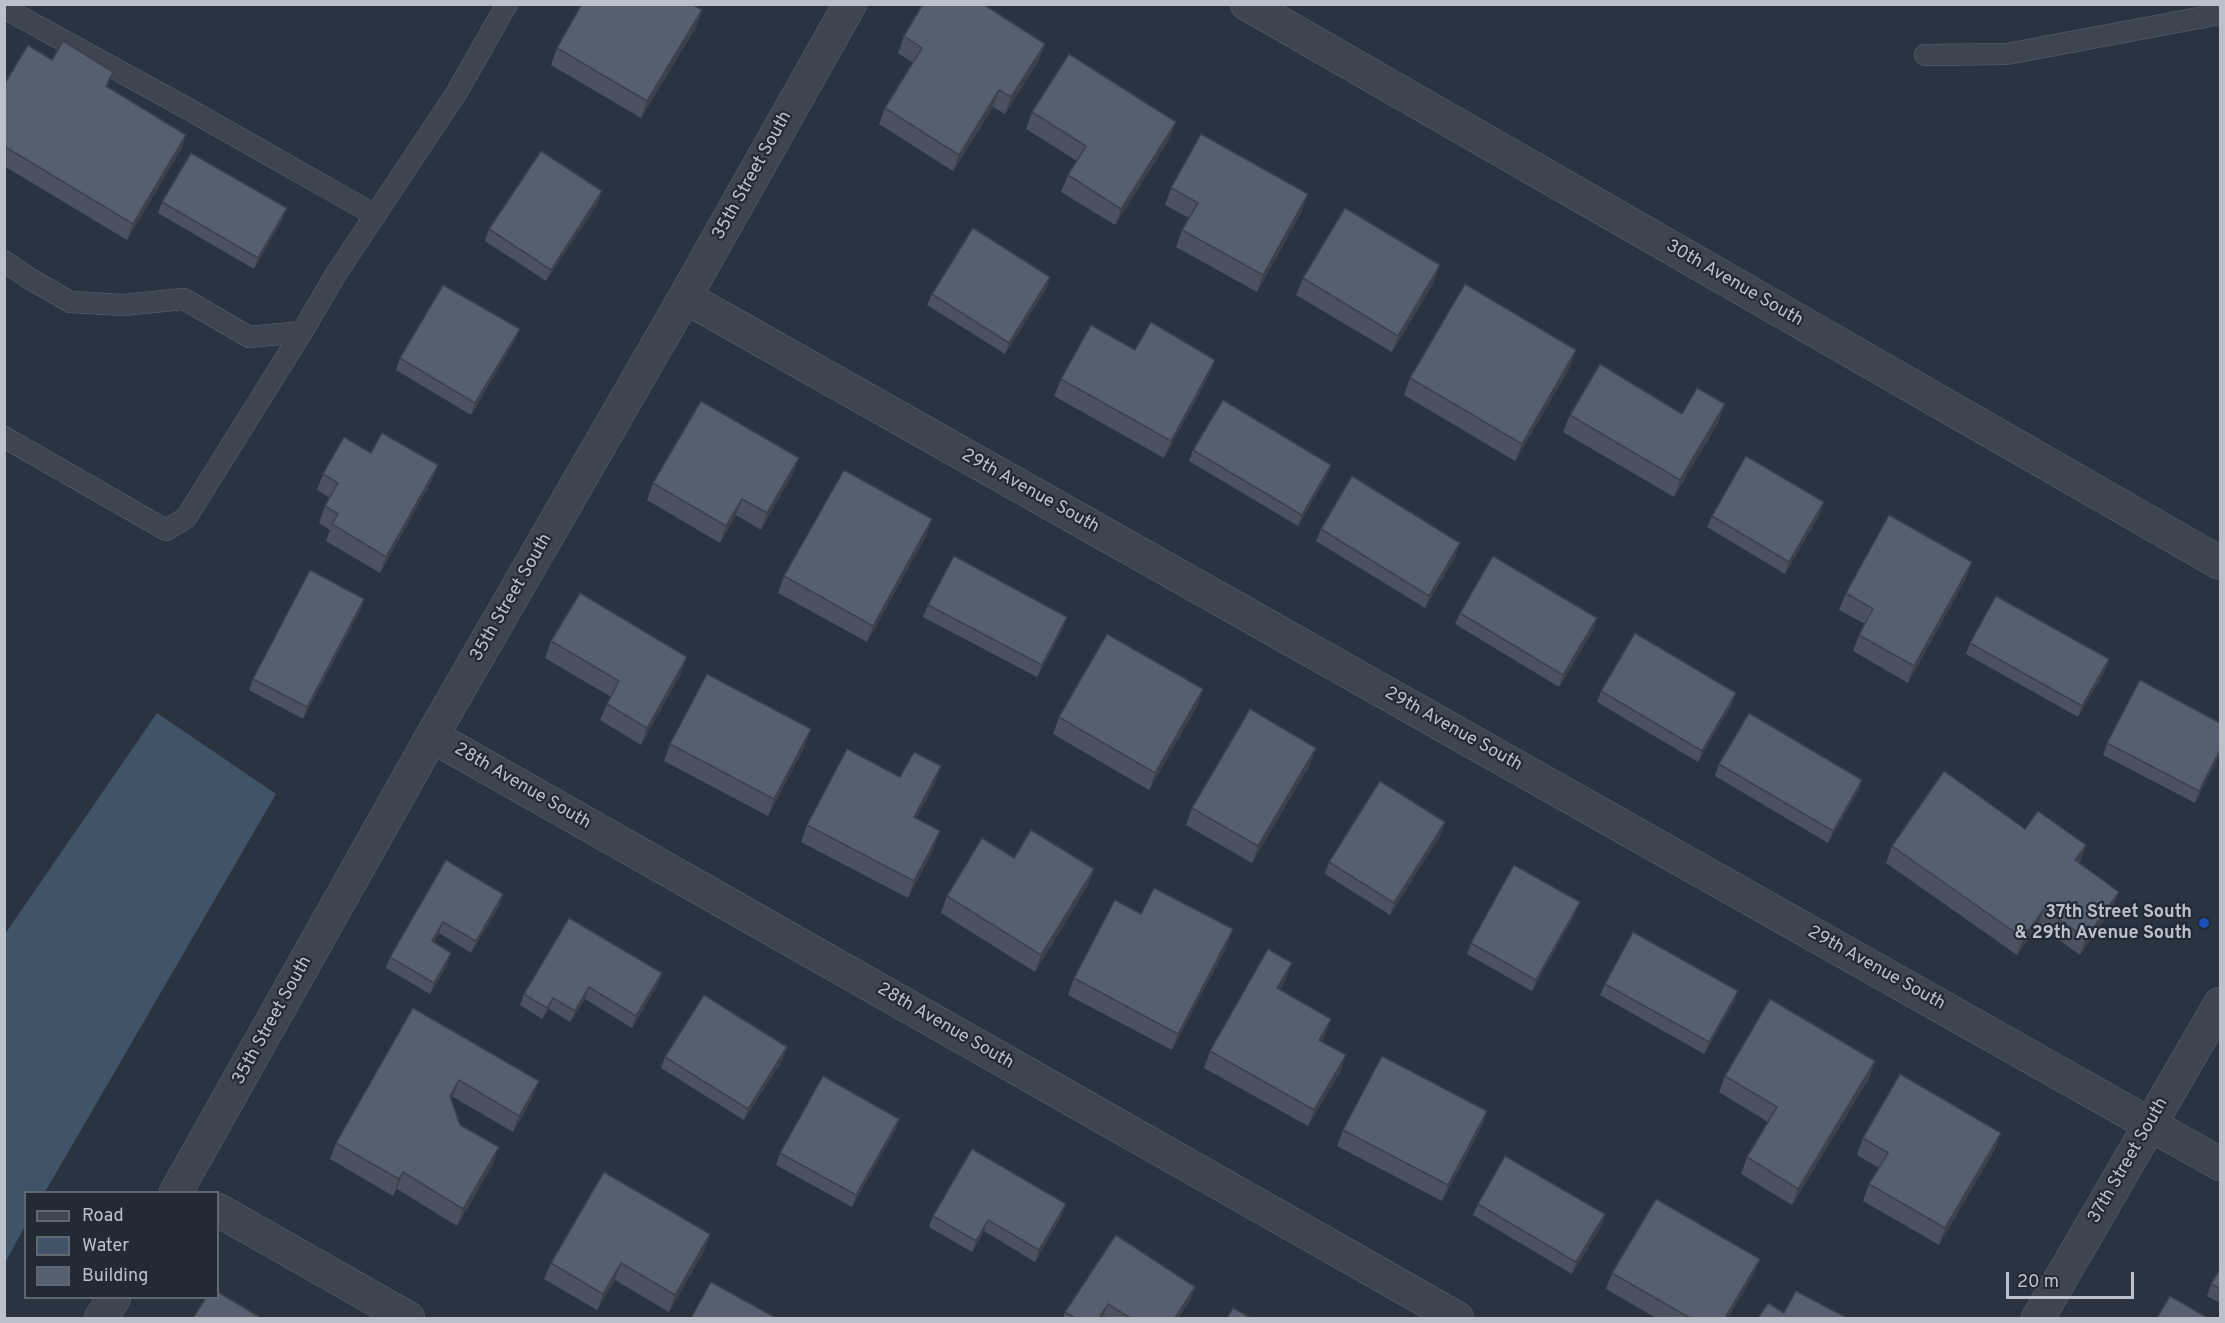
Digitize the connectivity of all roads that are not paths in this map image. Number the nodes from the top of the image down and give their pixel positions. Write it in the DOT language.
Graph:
graph roads {
  1 [pos="507,4"];
  2 [pos="850,4"];
  3 [pos="1247,4"];
  4 [pos="4,8"];
  5 [pos="2220,14"];
  6 [pos="1925,55"];
  7 [pos="375,215"];
  8 [pos="4,261"];
  9 [pos="685,297"];
  10 [pos="302,332"];
  11 [pos="4,437"];
  12 [pos="2220,564"];
  13 [pos="432,736"];
  14 [pos="2220,1004"];
  15 [pos="2150,1124"];
  16 [pos="2220,1164"];
  17 [pos="180,1191"];
  18 [pos="219,1211"];
  19 [pos="113,1299"];
  20 [pos="101,1318"];
  21 [pos="408,1318"];
  22 [pos="1457,1318"];
  23 [pos="2038,1318"];
  1 -- 7 [label="lane"];
  2 -- 9 [label="street, 35th Street South"];
  3 -- 12 [label="street, 30th Avenue South"];
  4 -- 7 [label="lane"];
  5 -- 6 [label="lane"];
  7 -- 10 [label="lane"];
  8 -- 10 [label="lane"];
  9 -- 13 [label="street, 35th Street South"];
  9 -- 15 [label="street, 29th Avenue South"];
  10 -- 11 [label="lane"];
  13 -- 17 [label="street, 35th Street South"];
  13 -- 22 [label="street, 28th Avenue South"];
  14 -- 15 [label="street, 37th Street South"];
  15 -- 16 [label="street, 29th Avenue South"];
  15 -- 23 [label="street, 37th Street South"];
  18 -- 21 [label="street"];
  19 -- 20 [label="street"];
}
